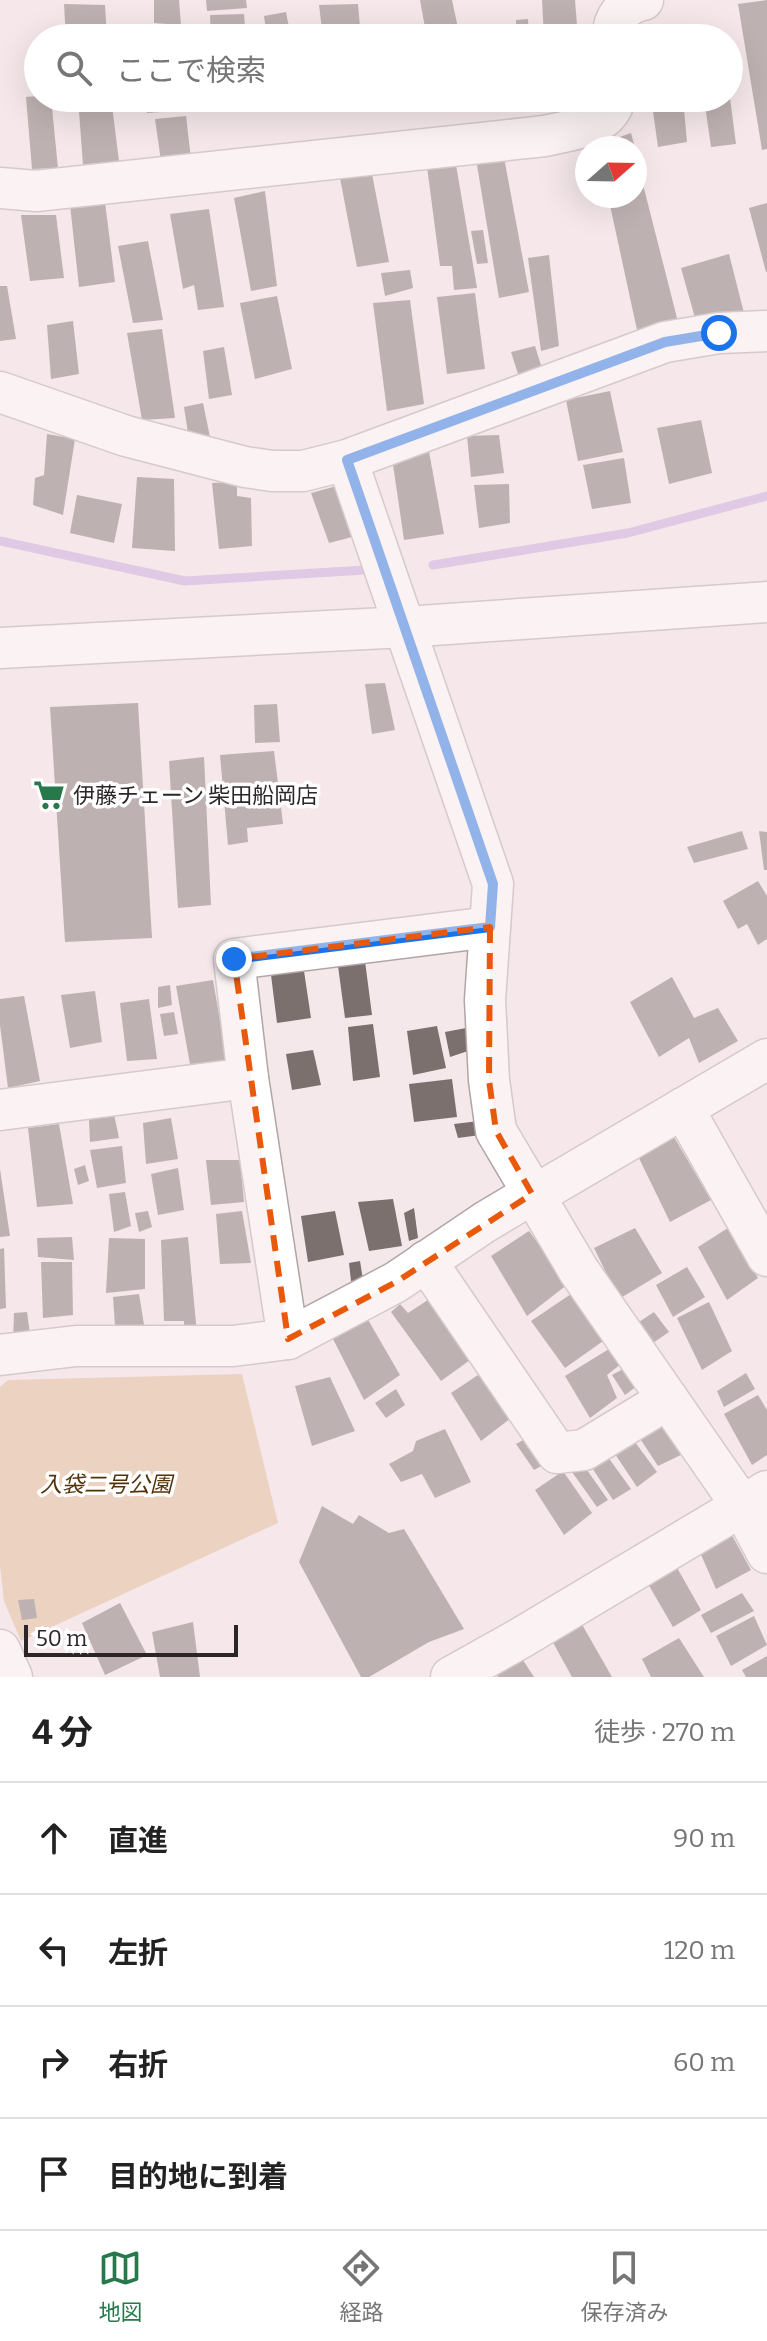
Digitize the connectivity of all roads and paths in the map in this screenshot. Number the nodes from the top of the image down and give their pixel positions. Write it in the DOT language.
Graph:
graph roads {
  1 [pos="643,0"];
  2 [pos="614,24"];
  3 [pos="611,112"];
  4 [pos="0,188"];
  5 [pos="765,328"];
  6 [pos="0,392"];
  7 [pos="347,460"];
  8 [pos="767,602"];
  9 [pos="405,627"];
  10 [pos="0,648"];
  11 [pos="490,927"];
  12 [pos="767,1059"];
  13 [pos="248,1078"];
  14 [pos="683,1108"];
  15 [pos="0,1110"];
  16 [pos="532,1194"];
  17 [pos="767,1256"];
  18 [pos="426,1261"];
  19 [pos="288,1339"];
  20 [pos="0,1355"];
  21 [pos="668,1399"];
  22 [pos="755,1498"];
  23 [pos="767,1553"];
  24 [pos="0,1650"];
  25 [pos="12,1677"];
  26 [pos="451,1677"];
  1 -- 2 [label="street"];
  3 -- 4 [label="street"];
  5 -- 7 [label="street"];
  6 -- 7 [label="street"];
  7 -- 9 [label="street"];
  8 -- 9 [label="street"];
  9 -- 10 [label="street"];
  9 -- 11 [label="street"];
  11 -- 13 [label="street"];
  11 -- 16 [label="street"];
  12 -- 14 [label="street"];
  13 -- 15 [label="street"];
  13 -- 19 [label="street"];
  14 -- 16 [label="street"];
  14 -- 17 [label="street"];
  16 -- 18 [label="street"];
  16 -- 21 [label="street"];
  18 -- 19 [label="street"];
  18 -- 21 [label="street"];
  19 -- 20 [label="street"];
  21 -- 22 [label="street"];
  22 -- 23 [label="street"];
  22 -- 26 [label="street"];
  24 -- 25 [label="street"];
}
